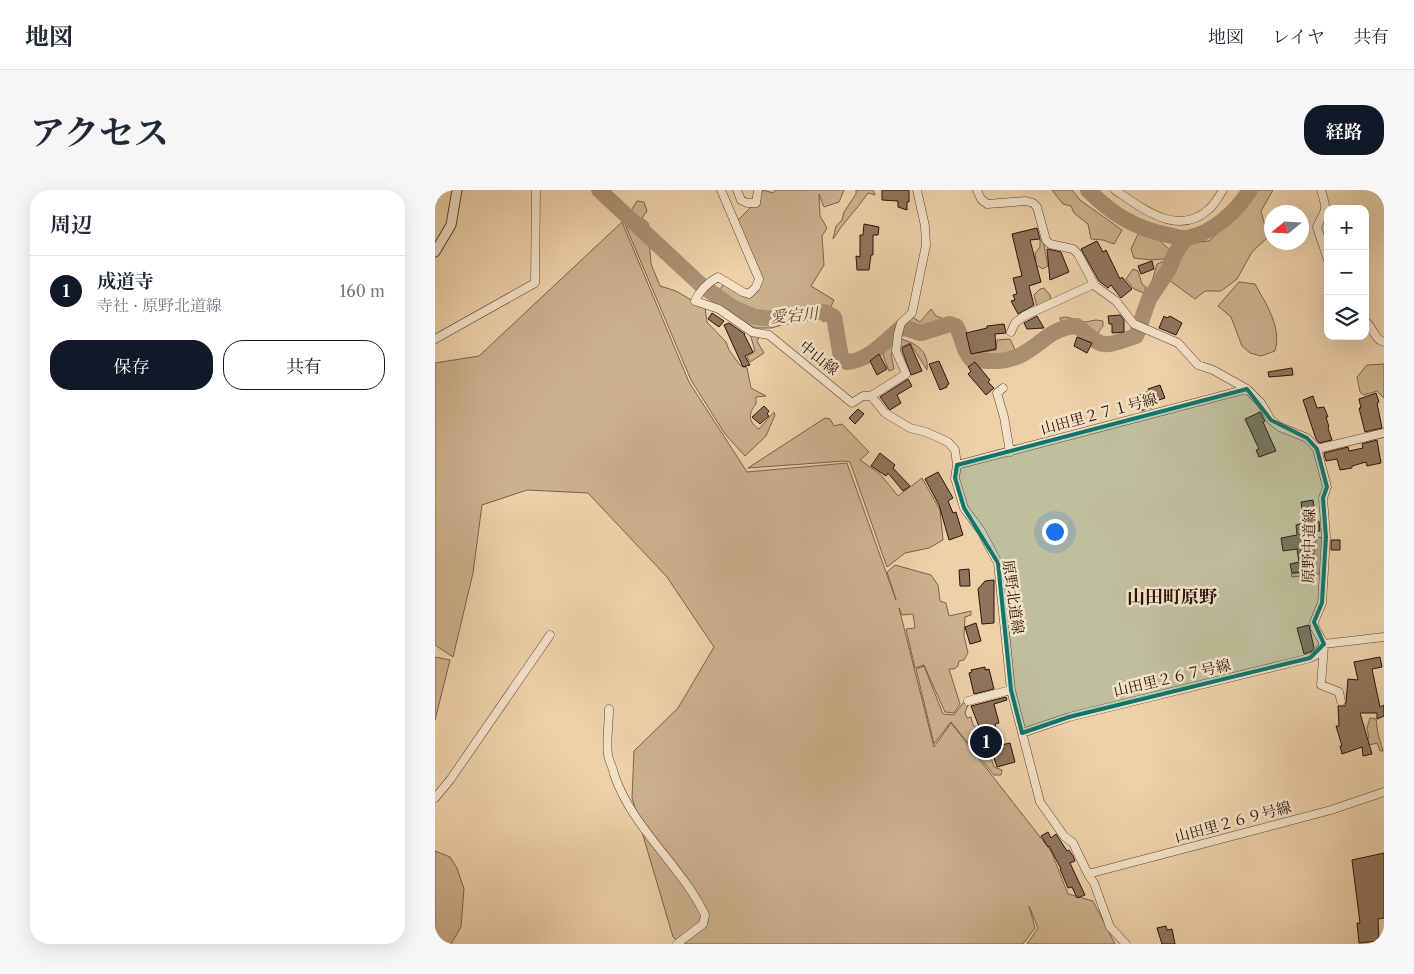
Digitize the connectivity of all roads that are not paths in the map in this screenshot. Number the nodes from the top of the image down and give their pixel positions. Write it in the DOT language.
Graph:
graph roads {
  1 [pos="457,190"];
  2 [pos="536,190"];
  3 [pos="721,190"];
  4 [pos="737,190"];
  5 [pos="759,190"];
  6 [pos="917,190"];
  7 [pos="977,190"];
  8 [pos="1115,190"];
  9 [pos="1223,190"];
  10 [pos="1321,190"];
  11 [pos="1325,250"];
  12 [pos="435,252"];
  13 [pos="1094,284"];
  14 [pos="1369,324"];
  15 [pos="1011,332"];
  16 [pos="435,339"];
  17 [pos="1384,342"];
  18 [pos="1003,388"];
  19 [pos="1247,390"];
  20 [pos="871,396"];
  21 [pos="1384,433"];
  22 [pos="1317,449"];
  23 [pos="1010,452"];
  24 [pos="957,466"];
  25 [pos="550,635"];
  26 [pos="1384,639"];
  27 [pos="1324,644"];
  28 [pos="1011,690"];
  29 [pos="968,701"];
  30 [pos="1341,701"];
  31 [pos="609,709"];
  32 [pos="1022,733"];
  33 [pos="1384,792"];
  34 [pos="435,798"];
  35 [pos="1088,874"];
  36 [pos="677,944"];
  37 [pos="1126,944"];
  1 -- 12 [label="street"];
  2 -- 16 [label="street"];
  3 -- 20 [label="street, 中山線"];
  4 -- 5 [label="street"];
  6 -- 20 [label="street"];
  7 -- 13 [label="street"];
  8 -- 9 [label="street"];
  10 -- 11 [label="street"];
  13 -- 15 [label="street"];
  13 -- 19 [label="street"];
  14 -- 17 [label="street"];
  18 -- 23 [label="street"];
  19 -- 22 [label="street"];
  19 -- 23 [label="street, 山田里２７１号線"];
  20 -- 24 [label="street, 原野北道線"];
  21 -- 22 [label="street"];
  22 -- 27 [label="street, 原野中道線"];
  23 -- 24 [label="street, 山田里２７１号線"];
  24 -- 28 [label="street, 原野北道線"];
  25 -- 34 [label="street"];
  26 -- 27 [label="street"];
  27 -- 30 [label="street"];
  27 -- 32 [label="street, 山田里２６７号線"];
  28 -- 29 [label="street"];
  28 -- 32 [label="street, 原野北道線"];
  31 -- 36 [label="street"];
  32 -- 35 [label="street, 原野北道線"];
  33 -- 35 [label="street, 山田里２６９号線"];
  35 -- 37 [label="street, 原野北道線"];
}
